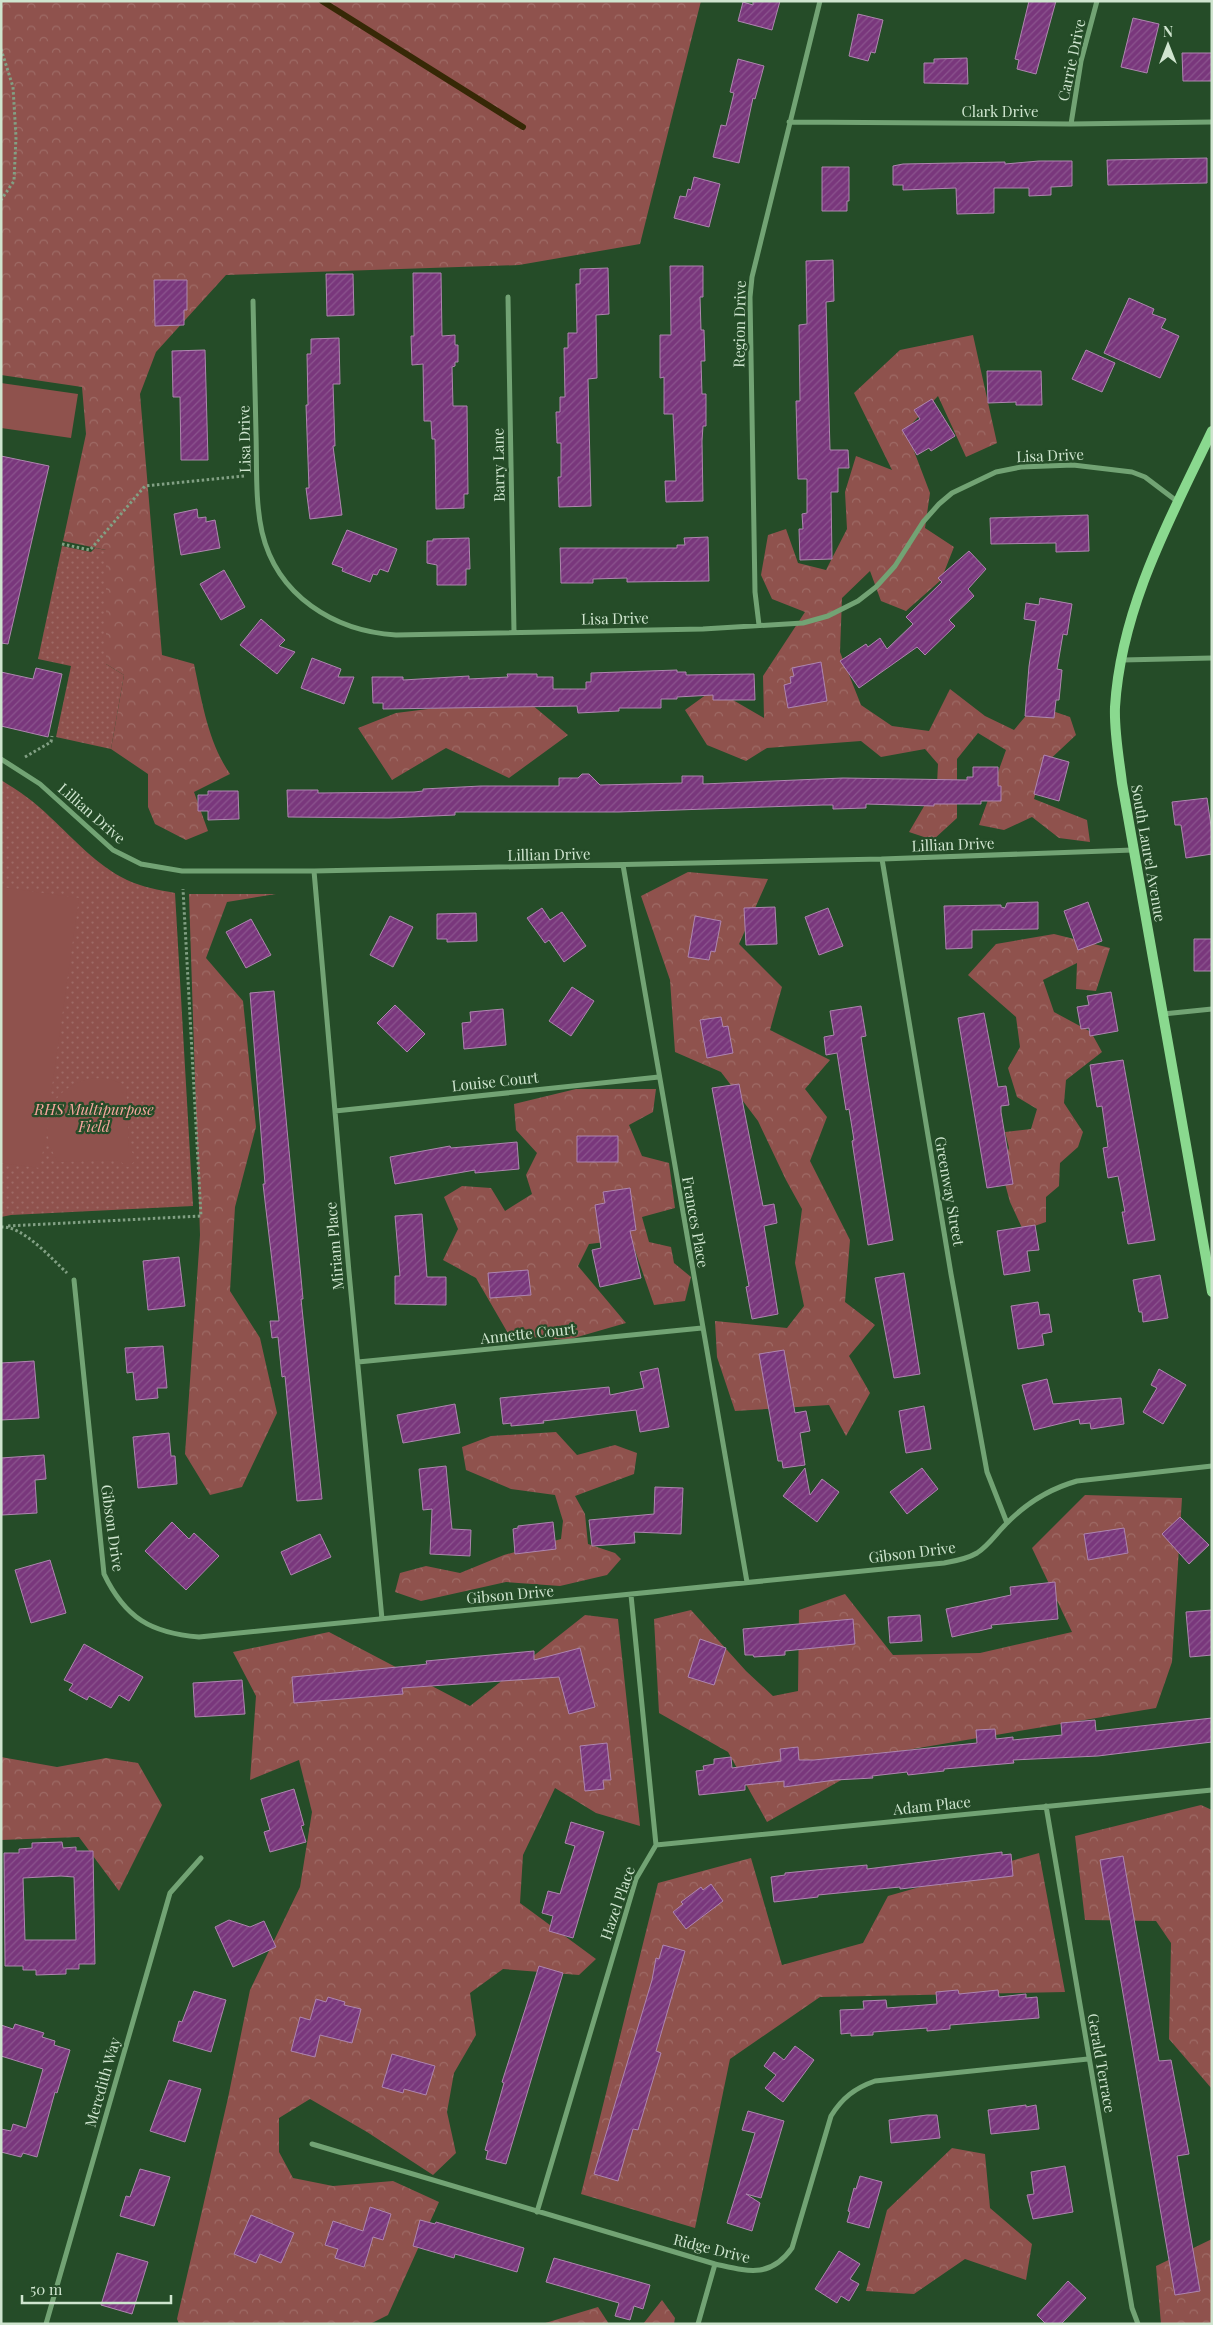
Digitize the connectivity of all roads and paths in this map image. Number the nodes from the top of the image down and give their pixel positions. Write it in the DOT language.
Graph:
graph roads {
  1 [pos="820,1"];
  2 [pos="1097,1"];
  3 [pos="1,49"];
  4 [pos="789,122"];
  5 [pos="1212,122"];
  6 [pos="1071,124"];
  7 [pos="1,200"];
  8 [pos="508,297"];
  9 [pos="253,301"];
  10 [pos="1212,431"];
  11 [pos="257,475"];
  12 [pos="1178,502"];
  13 [pos="62,544"];
  14 [pos="759,625"];
  15 [pos="514,632"];
  16 [pos="1212,658"];
  17 [pos="1122,660"];
  18 [pos="52,736"];
  19 [pos="25,757"];
  20 [pos="1,759"];
  21 [pos="1133,850"];
  22 [pos="882,859"];
  23 [pos="623,865"];
  24 [pos="314,871"];
  25 [pos="183,890"];
  26 [pos="1212,1008"];
  27 [pos="1162,1014"];
  28 [pos="659,1077"];
  29 [pos="335,1110"];
  30 [pos="8,1226"];
  31 [pos="1,1227"];
  32 [pos="1210,1269"];
  33 [pos="74,1280"];
  34 [pos="1212,1292"];
  35 [pos="702,1328"];
  36 [pos="358,1362"];
  37 [pos="1212,1466"];
  38 [pos="1007,1522"];
  39 [pos="747,1582"];
  40 [pos="631,1595"];
  41 [pos="382,1619"];
  42 [pos="1212,1790"];
  43 [pos="1046,1806"];
  44 [pos="656,1845"];
  45 [pos="202,1858"];
  46 [pos="1088,2059"];
  47 [pos="312,2144"];
  48 [pos="537,2212"];
  49 [pos="715,2264"];
  50 [pos="46,2324"];
  51 [pos="698,2324"];
  52 [pos="1138,2324"];
  1 -- 4 [label="street, Region Drive"];
  2 -- 6 [label="street, Carrie Drive"];
  3 -- 7 [label="path"];
  4 -- 6 [label="street, Clark Drive"];
  4 -- 14 [label="street, Region Drive"];
  5 -- 6 [label="street, Clark Drive"];
  8 -- 15 [label="street, Barry Lane"];
  9 -- 11 [label="street, Lisa Drive"];
  10 -- 12 [label="street, South Laurel Avenue"];
  11 -- 13 [label="path"];
  11 -- 15 [label="street, Lisa Drive"];
  12 -- 14 [label="street, Lisa Drive"];
  12 -- 17 [label="street, South Laurel Avenue"];
  14 -- 15 [label="street, Lisa Drive"];
  16 -- 17 [label="street"];
  17 -- 21 [label="street, South Laurel Avenue"];
  18 -- 19 [label="path"];
  20 -- 24 [label="street, Lillian Drive"];
  21 -- 22 [label="street, Lillian Drive"];
  21 -- 27 [label="street, South Laurel Avenue"];
  22 -- 23 [label="street, Lillian Drive"];
  22 -- 38 [label="street, Greenway Street"];
  23 -- 24 [label="street, Lillian Drive"];
  23 -- 28 [label="street, Frances Place"];
  24 -- 29 [label="street, Miriam Place"];
  25 -- 30 [label="path"];
  26 -- 27 [label="street"];
  27 -- 32 [label="street, South Laurel Avenue"];
  28 -- 29 [label="street, Louise Court"];
  28 -- 35 [label="street, Frances Place"];
  29 -- 36 [label="street, Miriam Place"];
  30 -- 31 [label="path"];
  30 -- 33 [label="path"];
  32 -- 34 [label="street, South Laurel Avenue"];
  33 -- 41 [label="street, Gibson Drive"];
  35 -- 36 [label="street, Annette Court"];
  35 -- 39 [label="street, Frances Place"];
  36 -- 41 [label="street, Miriam Place"];
  37 -- 38 [label="street, Gibson Drive"];
  38 -- 39 [label="street, Gibson Drive"];
  39 -- 40 [label="street, Gibson Drive"];
  40 -- 41 [label="street, Gibson Drive"];
  40 -- 44 [label="street"];
  42 -- 43 [label="street, Adam Place"];
  43 -- 44 [label="street, Adam Place"];
  43 -- 46 [label="street, Gerald Terrace"];
  44 -- 48 [label="street, Hazel Place"];
  45 -- 50 [label="street, Meredith Way"];
  46 -- 49 [label="street, Ridge Drive"];
  46 -- 52 [label="street, Gerald Terrace"];
  47 -- 48 [label="street, Ridge Drive"];
  48 -- 49 [label="street, Ridge Drive"];
  49 -- 51 [label="street"];
}
